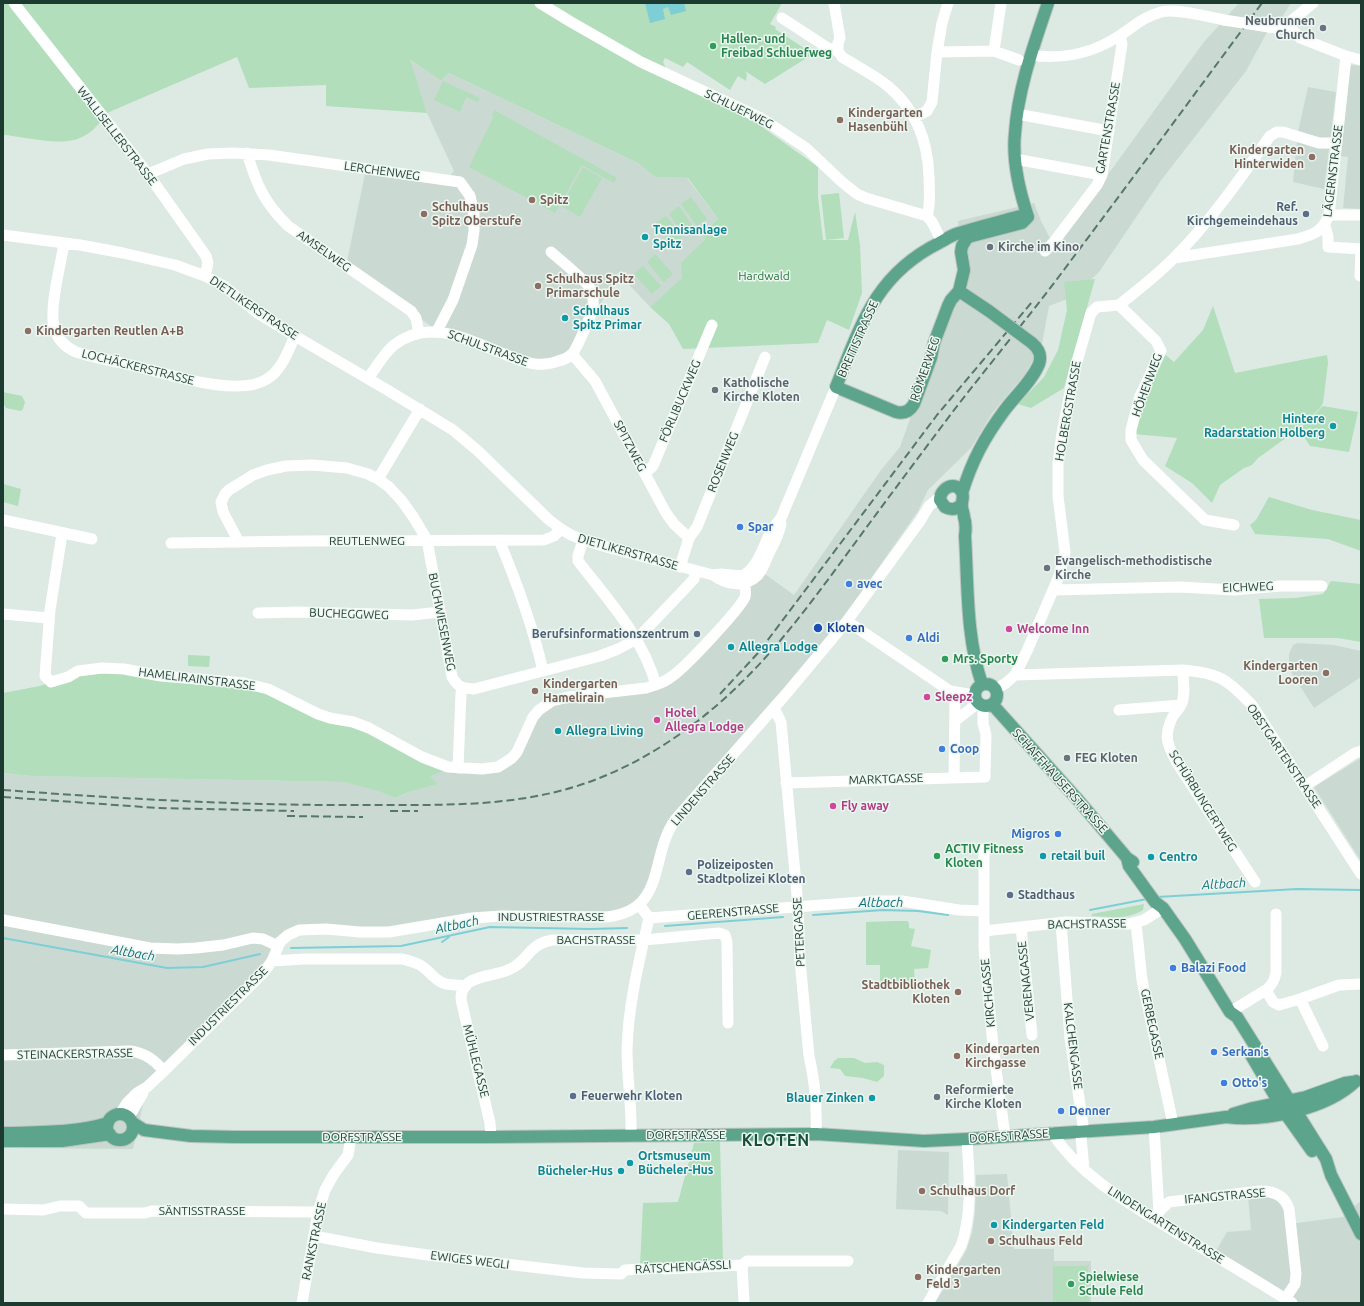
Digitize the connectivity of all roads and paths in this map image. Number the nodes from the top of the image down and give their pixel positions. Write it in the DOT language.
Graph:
graph roads {
  1 [pos="14,3"];
  2 [pos="540,3"];
  3 [pos="834,3"];
  4 [pos="948,3"];
  5 [pos="1001,3"];
  6 [pos="1048,3"];
  7 [pos="1313,3"];
  8 [pos="1163,7"];
  9 [pos="782,18"];
  10 [pos="1288,24"];
  11 [pos="1120,36"];
  12 [pos="838,51"];
  13 [pos="994,51"];
  14 [pos="937,52"];
  15 [pos="1031,56"];
  16 [pos="1346,56"];
  17 [pos="1018,60"];
  18 [pos="1361,60"];
  19 [pos="1017,114"];
  20 [pos="914,117"];
  21 [pos="1109,131"];
  22 [pos="1337,143"];
  23 [pos="248,153"];
  24 [pos="1015,159"];
  25 [pos="148,174"];
  26 [pos="1102,176"];
  27 [pos="1329,215"];
  28 [pos="927,216"];
  29 [pos="1361,216"];
  30 [pos="1028,217"];
  31 [pos="1325,226"];
  32 [pos="3,235"];
  33 [pos="942,242"];
  34 [pos="64,243"];
  35 [pos="1361,249"];
  36 [pos="1045,251"];
  37 [pos="551,252"];
  38 [pos="962,255"];
  39 [pos="1174,258"];
  40 [pos="205,276"];
  41 [pos="1361,276"];
  42 [pos="959,291"];
  43 [pos="1119,305"];
  44 [pos="712,326"];
  45 [pos="437,331"];
  46 [pos="419,333"];
  47 [pos="295,336"];
  48 [pos="572,354"];
  49 [pos="765,356"];
  50 [pos="368,378"];
  51 [pos="836,387"];
  52 [pos="420,409"];
  53 [pos="971,466"];
  54 [pos="645,473"];
  55 [pos="378,479"];
  56 [pos="952,502"];
  57 [pos="3,520"];
  58 [pos="1234,525"];
  59 [pos="561,529"];
  60 [pos="62,534"];
  61 [pos="689,538"];
  62 [pos="92,539"];
  63 [pos="426,540"];
  64 [pos="499,540"];
  65 [pos="583,540"];
  66 [pos="239,542"];
  67 [pos="170,544"];
  68 [pos="680,567"];
  69 [pos="696,571"];
  70 [pos="743,579"];
  71 [pos="1322,586"];
  72 [pos="1054,590"];
  73 [pos="440,612"];
  74 [pos="258,613"];
  75 [pos="3,614"];
  76 [pos="49,618"];
  77 [pos="847,621"];
  78 [pos="637,639"];
  79 [pos="1183,670"];
  80 [pos="543,671"];
  81 [pos="1015,675"];
  82 [pos="982,684"];
  83 [pos="656,685"];
  84 [pos="463,688"];
  85 [pos="996,689"];
  86 [pos="950,691"];
  87 [pos="982,702"];
  88 [pos="1181,705"];
  89 [pos="774,708"];
  90 [pos="1119,710"];
  91 [pos="955,721"];
  92 [pos="1361,751"];
  93 [pos="458,768"];
  94 [pos="954,777"];
  95 [pos="786,783"];
  96 [pos="1305,786"];
  97 [pos="984,849"];
  98 [pos="1361,874"];
  99 [pos="1255,882"];
  100 [pos="1157,900"];
  101 [pos="639,904"];
  102 [pos="798,906"];
  103 [pos="984,911"];
  104 [pos="1276,914"];
  105 [pos="649,918"];
  106 [pos="3,920"];
  107 [pos="1061,922"];
  108 [pos="1136,923"];
  109 [pos="1020,927"];
  110 [pos="984,931"];
  111 [pos="644,940"];
  112 [pos="278,946"];
  113 [pos="272,961"];
  114 [pos="1361,984"];
  115 [pos="466,986"];
  116 [pos="1266,990"];
  117 [pos="1300,999"];
  118 [pos="1230,1012"];
  119 [pos="728,1023"];
  120 [pos="1032,1035"];
  121 [pos="1323,1046"];
  122 [pos="3,1055"];
  123 [pos="164,1071"];
  124 [pos="1358,1080"];
  125 [pos="1267,1083"];
  126 [pos="1283,1102"];
  127 [pos="1260,1106"];
  128 [pos="1290,1112"];
  129 [pos="1226,1117"];
  130 [pos="127,1118"];
  131 [pos="1173,1124"];
  132 [pos="1154,1126"];
  133 [pos="109,1128"];
  134 [pos="1082,1131"];
  135 [pos="3,1133"];
  136 [pos="1052,1133"];
  137 [pos="816,1134"];
  138 [pos="632,1135"];
  139 [pos="192,1136"];
  140 [pos="1005,1136"];
  141 [pos="351,1137"];
  142 [pos="490,1137"];
  143 [pos="124,1139"];
  144 [pos="968,1139"];
  145 [pos="3,1141"];
  146 [pos="1084,1169"];
  147 [pos="3,1209"];
  148 [pos="318,1212"];
  149 [pos="1156,1215"];
  150 [pos="1361,1234"];
  151 [pos="314,1236"];
  152 [pos="848,1260"];
  153 [pos="742,1265"];
  154 [pos="625,1270"];
  155 [pos="1289,1301"];
  156 [pos="302,1303"];
  157 [pos="744,1303"];
  158 [pos="928,1303"];
  1 -- 25 [label="street, WALLISELLERSTRASSE"];
  2 -- 28 [label="street, SCHLUEFWEG"];
  3 -- 12 [label="street"];
  4 -- 14 [label="street"];
  5 -- 13 [label="street"];
  6 -- 15 [label="main road"];
  7 -- 10 [label="street"];
  8 -- 10 [label="street, bridge"];
  8 -- 11 [label="street"];
  9 -- 12 [label="street"];
  10 -- 16 [label="street"];
  11 -- 15 [label="street"];
  11 -- 21 [label="street, GARTENSTRASSE"];
  12 -- 20 [label="street"];
  13 -- 14 [label="street"];
  13 -- 17 [label="street"];
  14 -- 20 [label="street"];
  15 -- 19 [label="main road"];
  16 -- 18 [label="street"];
  16 -- 22 [label="street, LÄGERNSTRASSE"];
  19 -- 21 [label="street"];
  19 -- 24 [label="main road"];
  20 -- 28 [label="street"];
  21 -- 26 [label="street, GARTENSTRASSE"];
  22 -- 27 [label="street, LÄGERNSTRASSE"];
  22 -- 39 [label="street"];
  23 -- 25 [label="street, LERCHENWEG"];
  23 -- 45 [label="street, LERCHENWEG"];
  23 -- 46 [label="street, AMSELWEG"];
  24 -- 26 [label="street"];
  24 -- 30 [label="main road"];
  25 -- 40 [label="street, WALLISELLERSTRASSE"];
  26 -- 36 [label="street, GARTENSTRASSE"];
  27 -- 29 [label="street"];
  27 -- 31 [label="street, LÄGERNSTRASSE"];
  28 -- 33 [label="street"];
  30 -- 33 [label="main road, BREITISTRASSE"];
  30 -- 38 [label="main road, RÖMERWEG"];
  31 -- 35 [label="street"];
  31 -- 39 [label="street, LÄGERNSTRASSE"];
  32 -- 34 [label="street, DIETLIKERSTRASSE"];
  33 -- 38 [label="main road"];
  33 -- 51 [label="main road, BREITISTRASSE"];
  34 -- 40 [label="street, DIETLIKERSTRASSE"];
  34 -- 47 [label="street, LOCHÄCKERSTRASSE"];
  35 -- 41 [label="street"];
  37 -- 48 [label="street"];
  38 -- 42 [label="main road, RÖMERWEG"];
  39 -- 43 [label="street"];
  40 -- 47 [label="street, DIETLIKERSTRASSE"];
  42 -- 51 [label="main road, RÖMERWEG"];
  42 -- 53 [label="main road, bridge"];
  43 -- 58 [label="street, HÖHENWEG"];
  43 -- 72 [label="street, HOLBERGSTRASSE"];
  44 -- 54 [label="street, FÖRLIBUCKWEG"];
  45 -- 46 [label="street, SCHULSTRASSE"];
  45 -- 48 [label="street, SCHULSTRASSE"];
  46 -- 50 [label="street, SCHULSTRASSE"];
  47 -- 50 [label="street, DIETLIKERSTRASSE"];
  48 -- 54 [label="street, SPITZWEG"];
  49 -- 61 [label="street, ROSENWEG"];
  50 -- 52 [label="street, DIETLIKERSTRASSE"];
  51 -- 70 [label="street, BREITISTRASSE"];
  52 -- 55 [label="street"];
  52 -- 59 [label="street, DIETLIKERSTRASSE"];
  53 -- 56 [label="main road"];
  53 -- 56 [label="main road"];
  54 -- 61 [label="street, SPITZWEG"];
  55 -- 63 [label="street, BUCHWIESENWEG"];
  55 -- 66 [label="street, BUCHWIESENWEG"];
  56 -- 77 [label="street, LINDENSTRASSE"];
  56 -- 82 [label="main road"];
  57 -- 60 [label="street"];
  59 -- 64 [label="street, REUTLENWEG"];
  59 -- 65 [label="street, DIETLIKERSTRASSE"];
  60 -- 62 [label="street"];
  60 -- 76 [label="street, HAMELIRAINSTRASSE"];
  61 -- 68 [label="street, ROSENWEG"];
  63 -- 64 [label="street, REUTLENWEG"];
  63 -- 66 [label="street, REUTLENWEG"];
  63 -- 73 [label="street, BUCHWIESENWEG"];
  64 -- 80 [label="street"];
  65 -- 68 [label="street, DIETLIKERSTRASSE"];
  65 -- 78 [label="street"];
  66 -- 67 [label="street, REUTLENWEG"];
  68 -- 69 [label="street, DIETLIKERSTRASSE"];
  69 -- 70 [label="street, DIETLIKERSTRASSE"];
  69 -- 78 [label="street"];
  70 -- 83 [label="street, HAMELIRAINSTRASSE"];
  71 -- 72 [label="street, EICHWEG"];
  72 -- 81 [label="street, HOLBERGSTRASSE"];
  73 -- 74 [label="street, BUCHEGGWEG"];
  73 -- 84 [label="street, BUCHWIESENWEG"];
  75 -- 76 [label="street"];
  76 -- 93 [label="street, HAMELIRAINSTRASSE"];
  77 -- 86 [label="street"];
  77 -- 89 [label="street, LINDENSTRASSE"];
  78 -- 80 [label="street"];
  78 -- 83 [label="street"];
  79 -- 81 [label="street, OBSTGARTENSTRASSE"];
  79 -- 88 [label="street, SCHÜRBUNGERTWEG"];
  79 -- 96 [label="street, OBSTGARTENSTRASSE"];
  80 -- 84 [label="street"];
  81 -- 85 [label="street, HOLBERGSTRASSE"];
  82 -- 85 [label="main road"];
  82 -- 87 [label="main road"];
  83 -- 93 [label="street, HAMELIRAINSTRASSE"];
  84 -- 93 [label="street"];
  85 -- 87 [label="main road"];
  86 -- 87 [label="street"];
  86 -- 91 [label="street"];
  87 -- 91 [label="street"];
  87 -- 94 [label="street, MARKTGASSE"];
  87 -- 100 [label="main road, SCHAFFHAUSERSTRASSE"];
  88 -- 90 [label="street"];
  88 -- 99 [label="street, SCHÜRBUNGERTWEG"];
  89 -- 95 [label="street, PETERGASSE"];
  89 -- 101 [label="street, LINDENSTRASSE"];
  91 -- 94 [label="street"];
  92 -- 96 [label="street"];
  94 -- 95 [label="street, MARKTGASSE"];
  95 -- 102 [label="street, PETERGASSE"];
  96 -- 98 [label="street, OBSTGARTENSTRASSE"];
  97 -- 103 [label="street, KIRCHGASSE"];
  100 -- 108 [label="street, BACHSTRASSE"];
  100 -- 118 [label="main road, SCHAFFHAUSERSTRASSE"];
  101 -- 105 [label="street"];
  101 -- 112 [label="street, INDUSTRIESTRASSE"];
  102 -- 103 [label="street, GEERENSTRASSE"];
  102 -- 105 [label="street, GEERENSTRASSE"];
  102 -- 137 [label="street, PETERGASSE"];
  103 -- 110 [label="street, KIRCHGASSE"];
  104 -- 116 [label="street"];
  105 -- 111 [label="street"];
  106 -- 112 [label="street"];
  107 -- 108 [label="street, BACHSTRASSE"];
  107 -- 109 [label="street, BACHSTRASSE"];
  107 -- 134 [label="street, KALCHENGASSE"];
  108 -- 131 [label="street, GERBEGASSE"];
  109 -- 110 [label="street, BACHSTRASSE"];
  109 -- 120 [label="street, VERENAGASSE"];
  110 -- 140 [label="street, KIRCHGASSE"];
  111 -- 115 [label="street, BACHSTRASSE"];
  111 -- 119 [label="street, BACHSTRASSE"];
  111 -- 138 [label="street"];
  112 -- 113 [label="street, INDUSTRIESTRASSE"];
  113 -- 115 [label="street"];
  113 -- 123 [label="street, INDUSTRIESTRASSE"];
  114 -- 117 [label="street"];
  115 -- 142 [label="street, MÜHLEGASSE"];
  116 -- 117 [label="street"];
  116 -- 118 [label="street"];
  117 -- 121 [label="street"];
  118 -- 125 [label="main road, SCHAFFHAUSERSTRASSE"];
  118 -- 126 [label="main road, SCHAFFHAUSERSTRASSE"];
  122 -- 123 [label="street, STEINACKERSTRASSE"];
  123 -- 130 [label="street, INDUSTRIESTRASSE"];
  124 -- 126 [label="main road, DORFSTRASSE"];
  124 -- 128 [label="main road, DORFSTRASSE"];
  125 -- 126 [label="main road, SCHAFFHAUSERSTRASSE"];
  125 -- 127 [label="main road"];
  126 -- 127 [label="main road, DORFSTRASSE"];
  126 -- 128 [label="main road, SCHAFFHAUSERSTRASSE"];
  127 -- 129 [label="main road, DORFSTRASSE"];
  128 -- 129 [label="main road, DORFSTRASSE"];
  128 -- 150 [label="main road, SCHAFFHAUSERSTRASSE"];
  129 -- 131 [label="main road, DORFSTRASSE"];
  130 -- 133 [label="main road"];
  130 -- 139 [label="main road, DORFSTRASSE"];
  130 -- 143 [label="main road"];
  131 -- 132 [label="main road, DORFSTRASSE"];
  132 -- 134 [label="main road, DORFSTRASSE"];
  132 -- 149 [label="street"];
  133 -- 135 [label="main road"];
  133 -- 143 [label="main road"];
  133 -- 145 [label="main road"];
  134 -- 136 [label="main road, DORFSTRASSE"];
  134 -- 146 [label="street, KALCHENGASSE"];
  136 -- 140 [label="main road, DORFSTRASSE"];
  136 -- 146 [label="street, LINDENGARTENSTRASSE"];
  137 -- 138 [label="main road, DORFSTRASSE"];
  137 -- 144 [label="main road, DORFSTRASSE"];
  138 -- 142 [label="main road, DORFSTRASSE"];
  139 -- 141 [label="main road, DORFSTRASSE"];
  139 -- 143 [label="main road, DORFSTRASSE"];
  140 -- 144 [label="main road, DORFSTRASSE"];
  141 -- 142 [label="main road, DORFSTRASSE"];
  141 -- 148 [label="street, RANKSTRASSE"];
  144 -- 158 [label="street"];
  146 -- 149 [label="street, LINDENGARTENSTRASSE"];
  147 -- 148 [label="street, SÄNTISSTRASSE"];
  148 -- 151 [label="street, RANKSTRASSE"];
  149 -- 155 [label="street, LINDENGARTENSTRASSE"];
  149 -- 155 [label="street, IFANGSTRASSE"];
  151 -- 154 [label="street, EWIGES WEGLI"];
  151 -- 156 [label="street, RANKSTRASSE"];
  152 -- 153 [label="street, RÄTSCHENGÄSSLI"];
  153 -- 154 [label="street, RÄTSCHENGÄSSLI"];
  153 -- 157 [label="street, RÄTSCHENGÄSSLI"];
}
